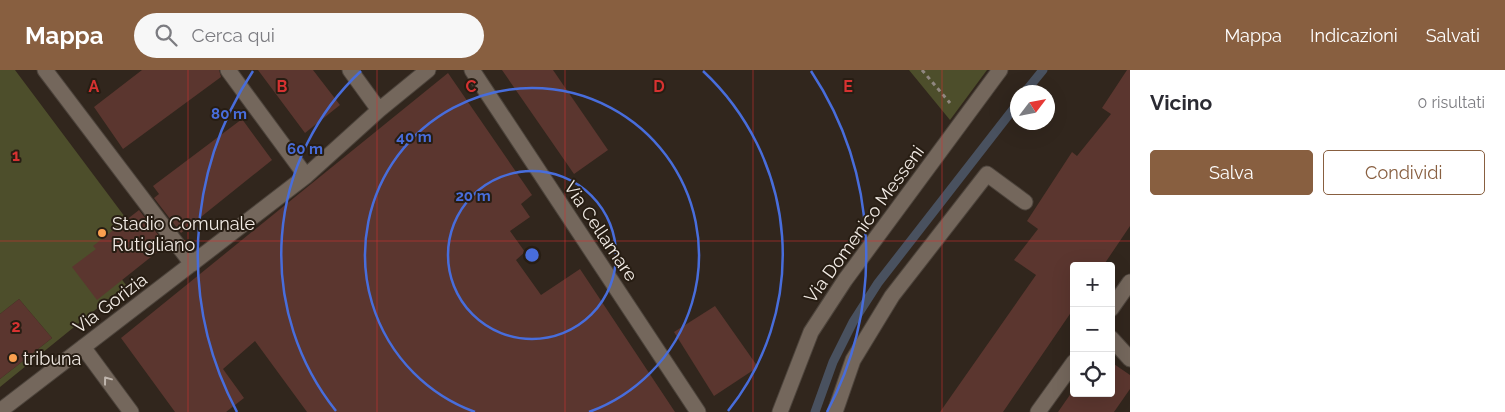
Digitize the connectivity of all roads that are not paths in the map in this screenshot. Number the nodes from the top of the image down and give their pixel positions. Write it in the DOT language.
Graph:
graph roads {
  1 [pos="45,70"];
  2 [pos="228,70"];
  3 [pos="350,70"];
  4 [pos="428,70"];
  5 [pos="472,70"];
  6 [pos="1000,70"];
  7 [pos="379,110"];
  8 [pos="306,176"];
  9 [pos="1025,202"];
  10 [pos="192,264"];
  11 [pos="1130,282"];
  12 [pos="1112,307"];
  13 [pos="1115,342"];
  14 [pos="83,347"];
  15 [pos="1130,359"];
  16 [pos="1070,368"];
  17 [pos="0,411"];
  18 [pos="132,412"];
  19 [pos="698,412"];
  20 [pos="780,412"];
  21 [pos="834,412"];
  22 [pos="1038,412"];
  1 -- 10 [label="street"];
  2 -- 8 [label="street"];
  3 -- 7 [label="street"];
  4 -- 7 [label="street, Via Gorizia"];
  5 -- 19 [label="street, Via Cellamare"];
  6 -- 20 [label="street, Via Domenico Messeni"];
  7 -- 8 [label="street, Via Gorizia"];
  8 -- 10 [label="street, Via Gorizia"];
  9 -- 21 [label="street"];
  10 -- 14 [label="street, Via Gorizia"];
  11 -- 12 [label="street"];
  13 -- 15 [label="street"];
  14 -- 17 [label="street, Via Gorizia"];
  18 -- 14 [label="street, one-way"];
  16 -- 22 [label="street"];
}
